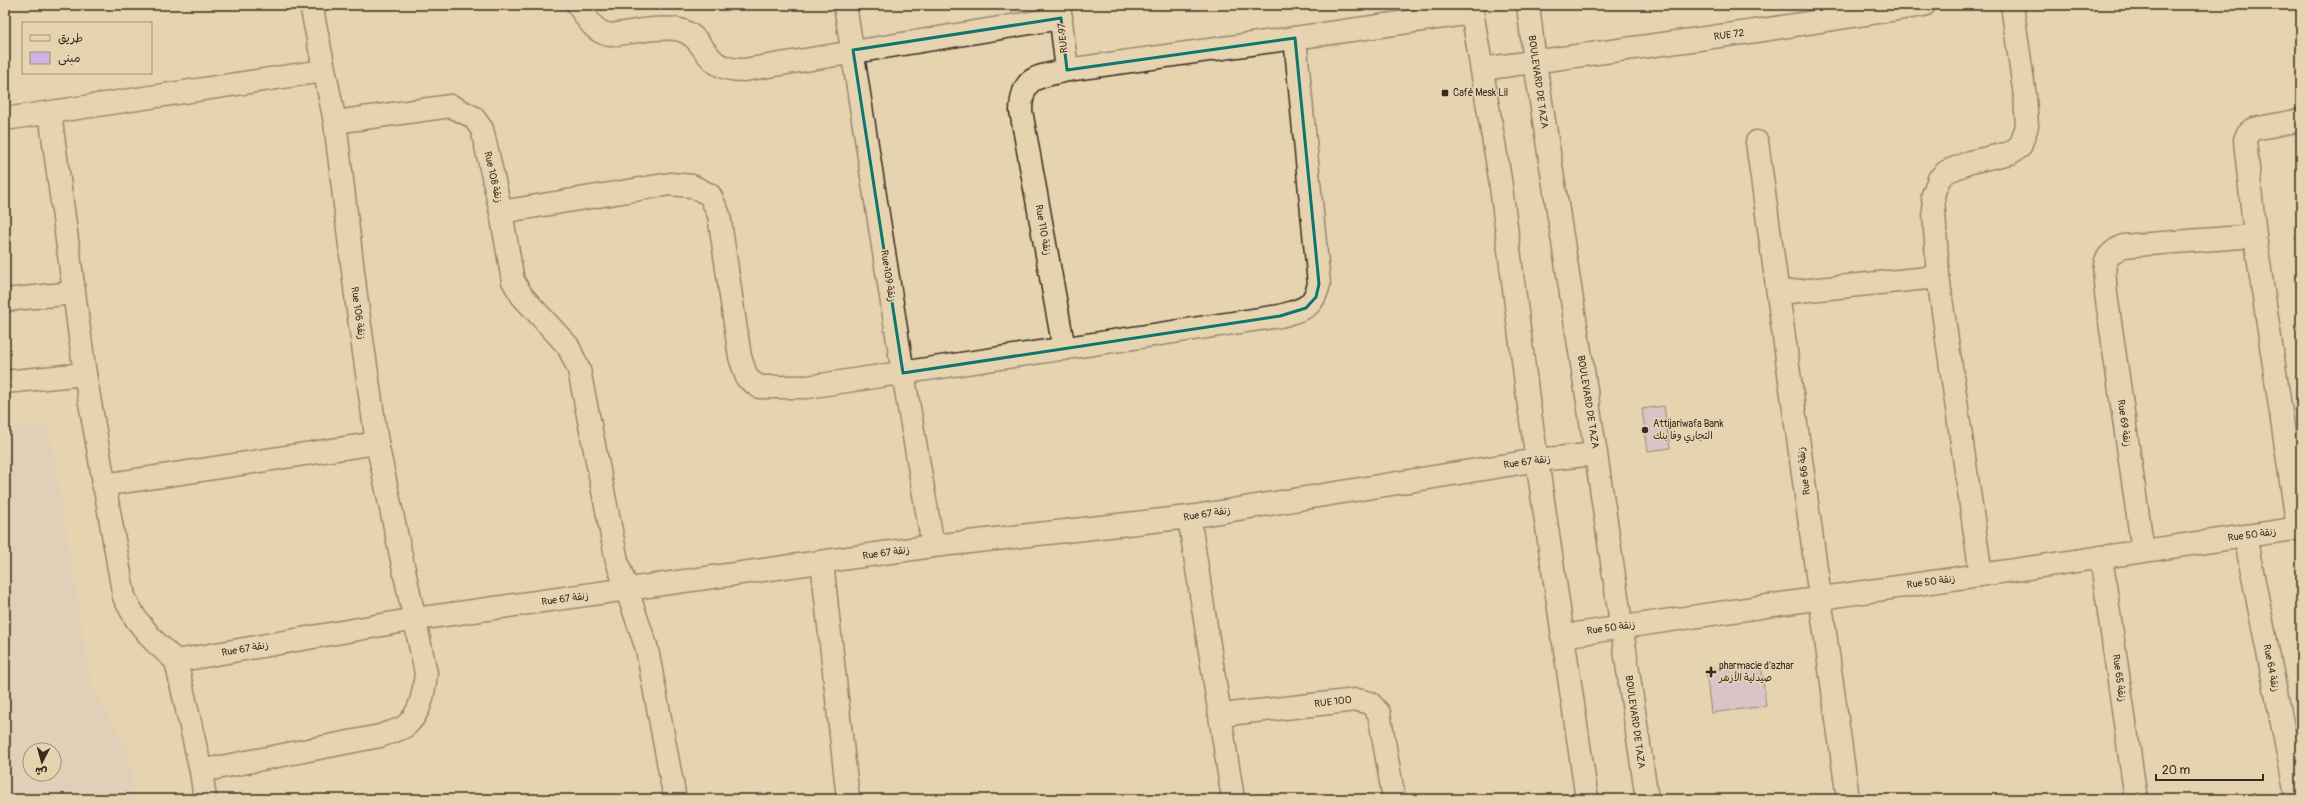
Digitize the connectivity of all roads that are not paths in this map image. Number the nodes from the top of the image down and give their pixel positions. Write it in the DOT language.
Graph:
graph roads {
  1 [pos="311,5"];
  2 [pos="578,5"];
  3 [pos="845,5"];
  4 [pos="1528,5"];
  5 [pos="1924,5"];
  6 [pos="2012,5"];
  7 [pos="1471,9"];
  8 [pos="1060,12"];
  9 [pos="1296,38"];
  10 [pos="854,50"];
  11 [pos="1535,62"];
  12 [pos="1482,69"];
  13 [pos="1067,70"];
  14 [pos="323,71"];
  15 [pos="50,113"];
  16 [pos="5,119"];
  17 [pos="2301,120"];
  18 [pos="335,122"];
  19 [pos="1757,142"];
  20 [pos="501,212"];
  21 [pos="2254,236"];
  22 [pos="1938,277"];
  23 [pos="73,293"];
  24 [pos="1779,293"];
  25 [pos="5,300"];
  26 [pos="1064,349"];
  27 [pos="903,373"];
  28 [pos="85,374"];
  29 [pos="5,382"];
  30 [pos="377,443"];
  31 [pos="1596,454"];
  32 [pos="1538,460"];
  33 [pos="103,485"];
  34 [pos="1189,517"];
  35 [pos="2299,529"];
  36 [pos="2245,536"];
  37 [pos="933,546"];
  38 [pos="2143,551"];
  39 [pos="2101,557"];
  40 [pos="822,562"];
  41 [pos="1981,575"];
  42 [pos="627,591"];
  43 [pos="1819,598"];
  44 [pos="416,619"];
  45 [pos="1621,627"];
  46 [pos="1562,636"];
  47 [pos="176,661"];
  48 [pos="1220,716"];
  49 [pos="201,771"];
  50 [pos="206,799"];
  51 [pos="675,799"];
  52 [pos="848,799"];
  53 [pos="1233,799"];
  54 [pos="1394,799"];
  55 [pos="1587,799"];
  56 [pos="1647,799"];
  57 [pos="1848,799"];
  58 [pos="2136,799"];
  59 [pos="2297,799"];
  1 -- 14 [label="street, Rue 106 زنقة"];
  2 -- 10 [label="street"];
  3 -- 10 [label="street, Rue 109 زنقة"];
  4 -- 11 [label="street, BOULEVARD DE TAZA"];
  5 -- 11 [label="street, RUE 72"];
  6 -- 22 [label="street"];
  7 -- 9 [label="street, Rue 110 زنقة"];
  7 -- 12 [label="street"];
  8 -- 10 [label="street"];
  8 -- 13 [label="street, RUE 97"];
  9 -- 13 [label="street, Rue 110 زنقة"];
  9 -- 26 [label="street"];
  10 -- 27 [label="street, Rue 109 زنقة"];
  11 -- 12 [label="street, RUE 72"];
  11 -- 31 [label="street, BOULEVARD DE TAZA"];
  12 -- 32 [label="street"];
  13 -- 26 [label="street, Rue 110 زنقة"];
  14 -- 15 [label="street"];
  14 -- 18 [label="street, Rue 106 زنقة"];
  15 -- 16 [label="street"];
  15 -- 23 [label="street"];
  17 -- 21 [label="street"];
  18 -- 20 [label="street, Rue 108 زنقة"];
  18 -- 30 [label="street, Rue 106 زنقة"];
  19 -- 24 [label="street, Rue 66 زنقة"];
  20 -- 27 [label="street"];
  20 -- 42 [label="street, Rue 108 زنقة"];
  21 -- 35 [label="street"];
  21 -- 38 [label="street, Rue 69 زنقة"];
  22 -- 24 [label="street"];
  22 -- 41 [label="street"];
  23 -- 25 [label="street"];
  23 -- 28 [label="street"];
  24 -- 43 [label="street, Rue 66 زنقة"];
  26 -- 27 [label="street"];
  27 -- 37 [label="street, Rue 109 زنقة"];
  28 -- 29 [label="street"];
  28 -- 33 [label="street"];
  30 -- 33 [label="street"];
  30 -- 44 [label="street, Rue 106 زنقة"];
  31 -- 32 [label="street, Rue 67 زنقة"];
  31 -- 45 [label="street, BOULEVARD DE TAZA"];
  32 -- 34 [label="street, Rue 67 زنقة"];
  32 -- 46 [label="street"];
  33 -- 47 [label="street"];
  34 -- 37 [label="street, Rue 67 زنقة"];
  34 -- 48 [label="street"];
  35 -- 36 [label="street, Rue 50 زنقة"];
  36 -- 38 [label="street, Rue 50 زنقة"];
  36 -- 59 [label="street, Rue 64 زنقة"];
  37 -- 40 [label="street, Rue 67 زنقة"];
  38 -- 39 [label="street, Rue 50 زنقة"];
  39 -- 41 [label="street, Rue 50 زنقة"];
  39 -- 58 [label="street, Rue 65 زنقة"];
  40 -- 42 [label="street, Rue 67 زنقة"];
  40 -- 52 [label="street"];
  41 -- 43 [label="street, Rue 50 زنقة"];
  42 -- 44 [label="street, Rue 67 زنقة"];
  42 -- 51 [label="street"];
  43 -- 45 [label="street, Rue 50 زنقة"];
  43 -- 57 [label="street, Rue 66 زنقة"];
  44 -- 47 [label="street, Rue 67 زنقة"];
  44 -- 49 [label="street, Rue 106 زنقة"];
  45 -- 46 [label="street, Rue 50 زنقة"];
  45 -- 56 [label="street, BOULEVARD DE TAZA"];
  46 -- 55 [label="street"];
  47 -- 49 [label="street"];
  48 -- 53 [label="street"];
  48 -- 54 [label="street, RUE 100"];
  49 -- 50 [label="street"];
}
